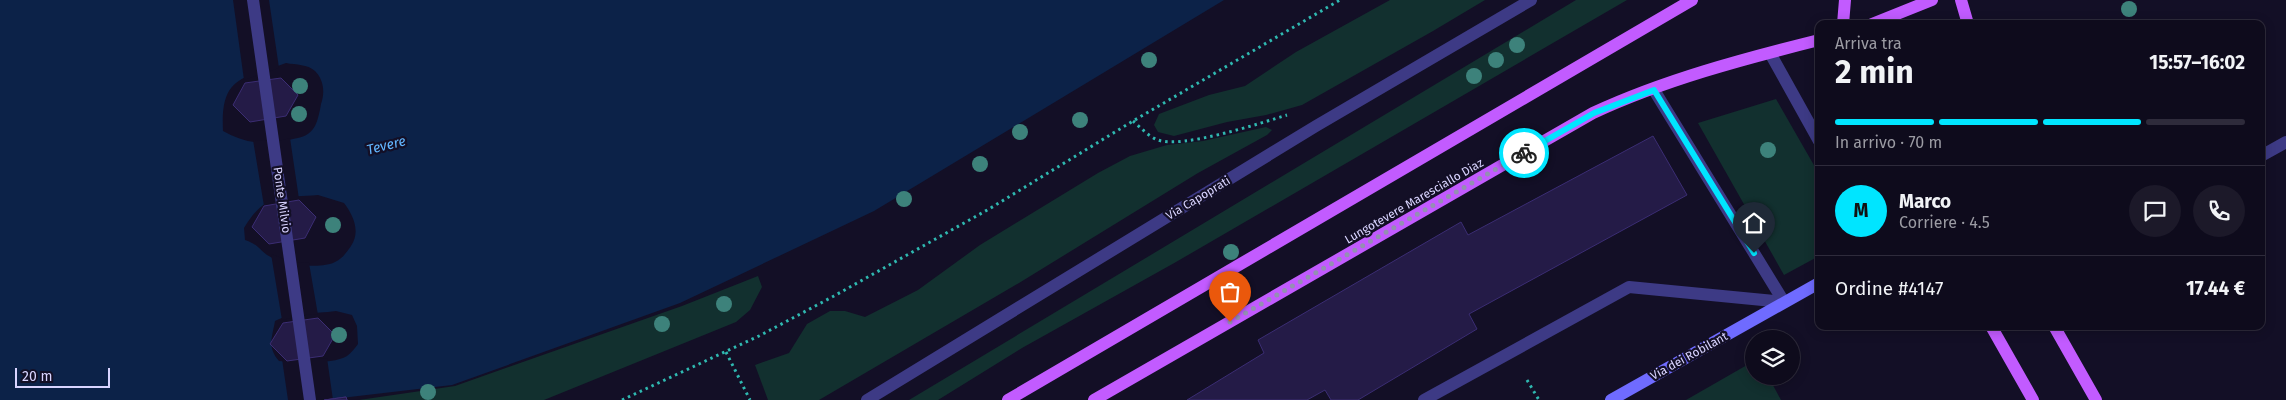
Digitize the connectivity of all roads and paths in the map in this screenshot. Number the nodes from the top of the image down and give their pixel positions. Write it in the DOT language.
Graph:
graph roads {
  1 [pos="253,0"];
  2 [pos="1340,0"];
  3 [pos="1531,0"];
  4 [pos="1692,0"];
  5 [pos="1845,0"];
  6 [pos="1932,0"];
  7 [pos="1961,0"];
  8 [pos="1843,20"];
  9 [pos="1882,20"];
  10 [pos="1967,20"];
  11 [pos="1815,41"];
  12 [pos="1770,53"];
  13 [pos="1654,90"];
  14 [pos="1133,121"];
  15 [pos="1316,126"];
  16 [pos="1815,134"];
  17 [pos="2286,142"];
  18 [pos="2265,154"];
  19 [pos="1815,285"];
  20 [pos="1784,302"];
  21 [pos="1993,330"];
  22 [pos="2056,330"];
  23 [pos="726,352"];
  24 [pos="1527,380"];
  25 [pos="310,400"];
  26 [pos="622,400"];
  27 [pos="750,400"];
  28 [pos="867,400"];
  29 [pos="1008,400"];
  30 [pos="1094,400"];
  31 [pos="1424,400"];
  32 [pos="1539,400"];
  33 [pos="1611,400"];
  34 [pos="2033,400"];
  35 [pos="2096,400"];
  1 -- 25 [label="street, Ponte Milvio"];
  2 -- 14 [label="path"];
  3 -- 15 [label="street, Via Capoprati"];
  4 -- 29 [label="main road"];
  5 -- 8 [label="main road"];
  6 -- 9 [label="main road"];
  7 -- 10 [label="main road"];
  11 -- 12 [label="main road, Lungotevere Maresciallo Diaz"];
  12 -- 13 [label="main road, Lungotevere Maresciallo Diaz"];
  12 -- 16 [label="street"];
  13 -- 20 [label="street"];
  13 -- 30 [label="main road, Lungotevere Maresciallo Diaz"];
  14 -- 15 [label="path"];
  14 -- 23 [label="path"];
  15 -- 28 [label="street, Via Capoprati"];
  17 -- 18 [label="street"];
  19 -- 20 [label="street, Via dei Robilant"];
  20 -- 31 [label="street"];
  20 -- 33 [label="street, Via dei Robilant"];
  21 -- 34 [label="main road"];
  22 -- 35 [label="main road"];
  23 -- 26 [label="path"];
  23 -- 27 [label="path"];
  24 -- 32 [label="path"];
}
